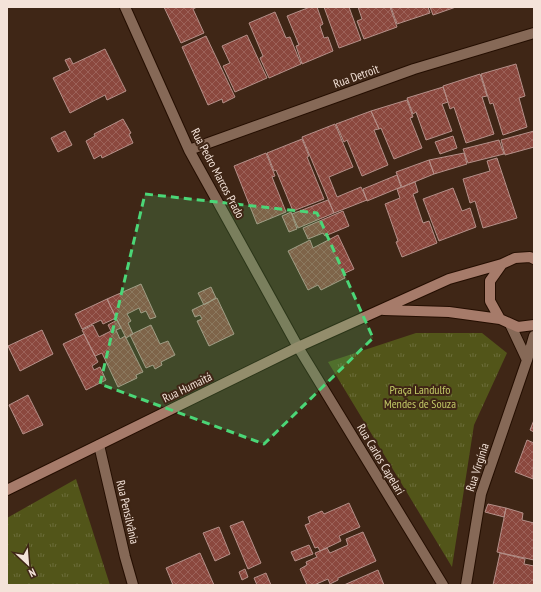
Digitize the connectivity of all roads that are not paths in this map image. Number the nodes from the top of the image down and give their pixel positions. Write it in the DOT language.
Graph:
graph roads {
  1 [pos="125,7"];
  2 [pos="534,32"];
  3 [pos="189,150"];
  4 [pos="533,257"];
  5 [pos="502,264"];
  6 [pos="380,310"];
  7 [pos="500,319"];
  8 [pos="510,324"];
  9 [pos="534,325"];
  10 [pos="534,336"];
  11 [pos="298,347"];
  12 [pos="527,360"];
  13 [pos="99,445"];
  14 [pos="7,490"];
  15 [pos="133,585"];
  16 [pos="443,585"];
  17 [pos="466,585"];
  1 -- 3 [label="street, Rua Pedro Marcos Prado"];
  2 -- 3 [label="street, Rua Detroit"];
  3 -- 11 [label="street, Rua Pedro Marcos Prado"];
  4 -- 5 [label="main road, Rua Humaitá"];
  5 -- 6 [label="main road, Rua Humaitá"];
  5 -- 7 [label="main road"];
  6 -- 7 [label="main road, Rua Humaitá"];
  6 -- 11 [label="main road, Rua Humaitá"];
  7 -- 8 [label="main road, Rua Humaitá"];
  8 -- 9 [label="main road"];
  8 -- 12 [label="street"];
  10 -- 12 [label="street, Rua Virgínia"];
  11 -- 13 [label="main road, Rua Humaitá"];
  11 -- 16 [label="street, Rua Carlos Capelari"];
  12 -- 17 [label="street, Rua Virgínia"];
  13 -- 14 [label="main road, Rua Humaitá"];
  13 -- 15 [label="street, Rua Pensilvânia"];
}
